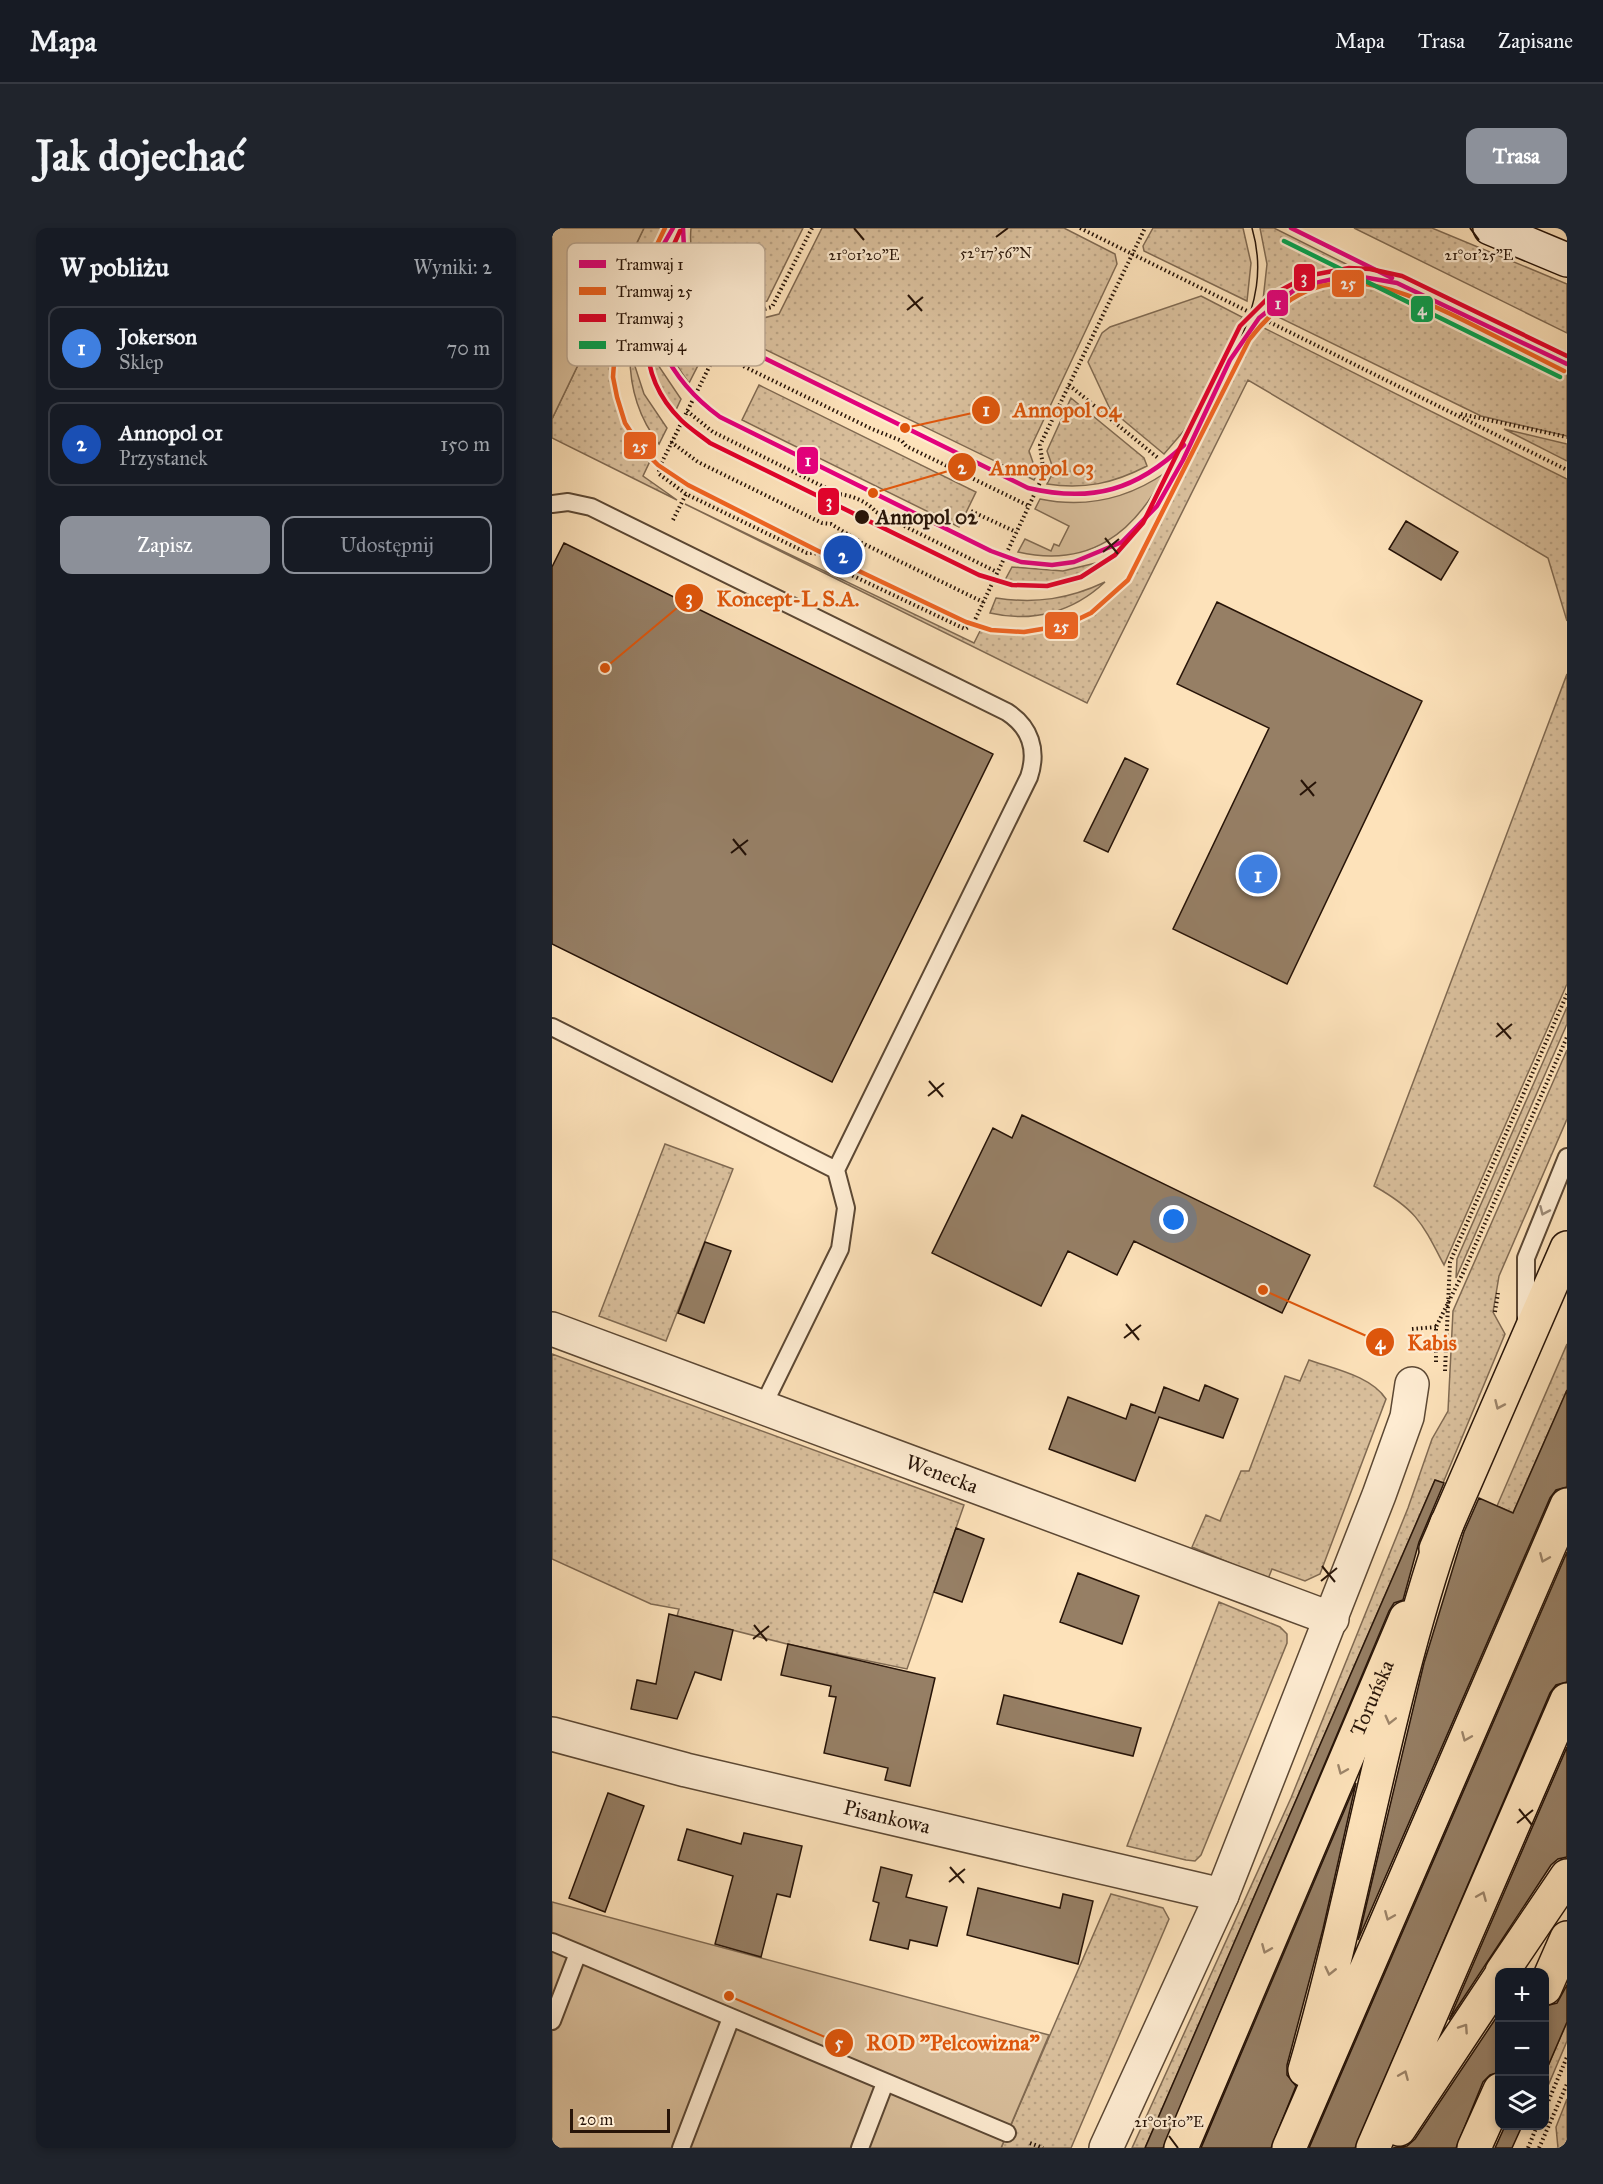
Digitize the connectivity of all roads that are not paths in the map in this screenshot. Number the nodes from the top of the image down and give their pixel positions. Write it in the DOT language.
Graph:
graph roads {
  1 [pos="1490,228"];
  2 [pos="1567,260"];
  3 [pos="552,504"];
  4 [pos="552,1027"];
  5 [pos="1567,1157"];
  6 [pos="836,1170"];
  7 [pos="1567,1248"];
  8 [pos="552,1329"];
  9 [pos="1515,1367"];
  10 [pos="1424,1377"];
  11 [pos="763,1406"];
  12 [pos="1567,1505"];
  13 [pos="1447,1523"];
  14 [pos="1332,1619"];
  15 [pos="1567,1700"];
  16 [pos="552,1734"];
  17 [pos="1567,1876"];
  18 [pos="1222,1895"];
  19 [pos="1567,1938"];
  20 [pos="552,1942"];
  21 [pos="578,1953"];
  22 [pos="1505,1968"];
  23 [pos="1549,1979"];
  24 [pos="1495,1985"];
  25 [pos="731,2018"];
  26 [pos="552,2021"];
  27 [pos="885,2083"];
  28 [pos="1495,2101"];
  29 [pos="1007,2133"];
  30 [pos="681,2148"];
  31 [pos="860,2148"];
  32 [pos="1106,2148"];
  33 [pos="1181,2148"];
  34 [pos="1281,2148"];
  35 [pos="1289,2148"];
  36 [pos="1373,2148"];
  37 [pos="1387,2148"];
  38 [pos="1474,2148"];
  1 -- 2 [label="street"];
  3 -- 6 [label="lane"];
  4 -- 6 [label="lane"];
  5 -- 9 [label="lane, one-way"];
  6 -- 11 [label="lane"];
  7 -- 9 [label="main road, Toruńska"];
  8 -- 11 [label="street, Wenecka"];
  9 -- 13 [label="main road, Toruńska, one-way"];
  10 -- 14 [label="street"];
  11 -- 14 [label="street, Wenecka"];
  12 -- 35 [label="main road, one-way"];
  13 -- 33 [label="main road, Toruńska, one-way"];
  13 -- 34 [label="main road, one-way"];
  14 -- 18 [label="street"];
  36 -- 15 [label="main road, one-way"];
  16 -- 18 [label="street, Pisankowa"];
  17 -- 22 [label="main road"];
  18 -- 32 [label="street"];
  19 -- 23 [label="main road"];
  20 -- 21 [label="lane"];
  21 -- 25 [label="lane"];
  21 -- 26 [label="lane"];
  37 -- 24 [label="main road, one-way"];
  25 -- 27 [label="lane"];
  25 -- 30 [label="lane"];
  27 -- 29 [label="lane"];
  27 -- 31 [label="lane"];
  28 -- 38 [label="main road"];
}
